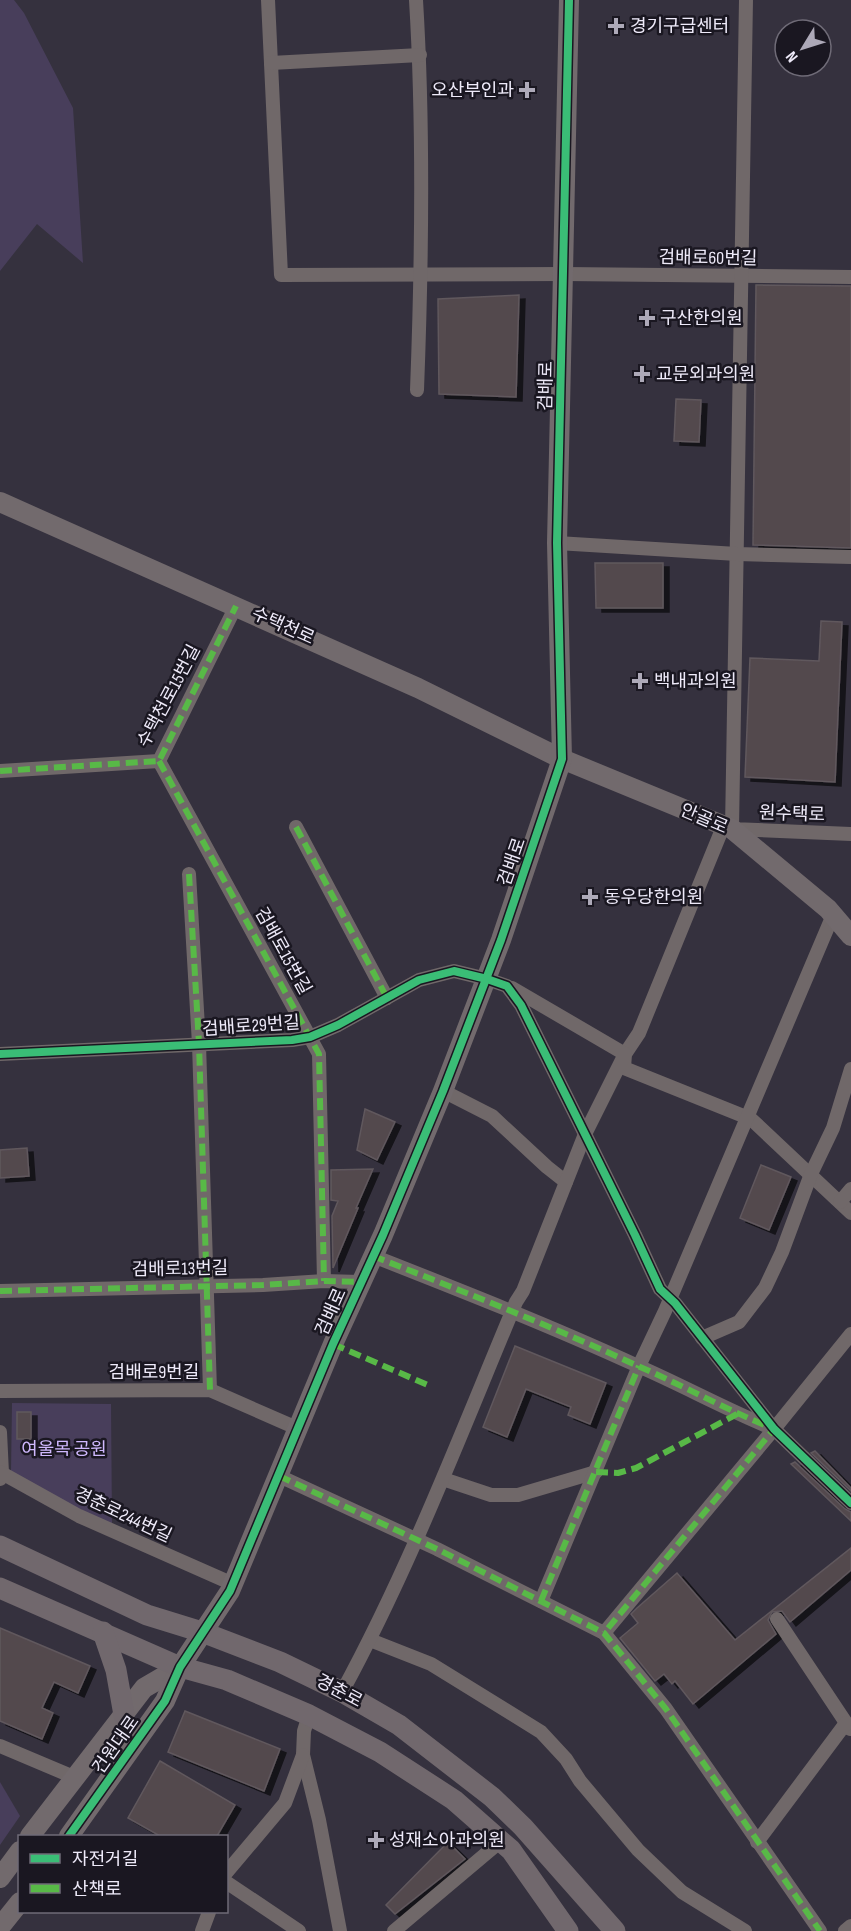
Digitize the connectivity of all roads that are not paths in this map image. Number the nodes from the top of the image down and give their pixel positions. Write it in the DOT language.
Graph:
graph roads {
  1 [pos="268,0"];
  2 [pos="417,0"];
  3 [pos="569,0"];
  4 [pos="746,0"];
  5 [pos="420,56"];
  6 [pos="271,63"];
  7 [pos="564,274"];
  8 [pos="421,275"];
  9 [pos="741,276"];
  10 [pos="851,277"];
  11 [pos="417,390"];
  12 [pos="0,502"];
  13 [pos="557,543"];
  14 [pos="737,554"];
  15 [pos="851,557"];
  16 [pos="236,606"];
  17 [pos="562,759"];
  18 [pos="159,761"];
  19 [pos="0,771"];
  20 [pos="296,827"];
  21 [pos="727,828"];
  22 [pos="851,834"];
  23 [pos="189,874"];
  24 [pos="833,915"];
  25 [pos="851,936"];
  26 [pos="488,979"];
  27 [pos="507,986"];
  28 [pos="387,998"];
  29 [pos="310,1037"];
  30 [pos="199,1044"];
  31 [pos="0,1054"];
  32 [pos="625,1054"];
  33 [pos="851,1069"];
  34 [pos="443,1091"];
  35 [pos="746,1118"];
  36 [pos="585,1134"];
  37 [pos="811,1174"];
  38 [pos="566,1182"];
  39 [pos="851,1189"];
  40 [pos="840,1202"];
  41 [pos="851,1213"];
  42 [pos="373,1257"];
  43 [pos="324,1281"];
  44 [pos="360,1282"];
  45 [pos="208,1287"];
  46 [pos="0,1291"];
  47 [pos="670,1299"];
  48 [pos="512,1311"];
  49 [pos="851,1334"];
  50 [pos="702,1338"];
  51 [pos="639,1366"];
  52 [pos="210,1390"];
  53 [pos="0,1391"];
  54 [pos="299,1429"];
  55 [pos="774,1429"];
  56 [pos="0,1432"];
  57 [pos="596,1472"];
  58 [pos="1,1475"];
  59 [pos="279,1476"];
  60 [pos="443,1479"];
  61 [pos="851,1503"];
  62 [pos="416,1539"];
  63 [pos="0,1546"];
  64 [pos="233,1584"];
  65 [pos="0,1588"];
  66 [pos="541,1601"];
  67 [pos="777,1619"];
  68 [pos="103,1632"];
  69 [pos="202,1632"];
  70 [pos="604,1633"];
  71 [pos="370,1640"];
  72 [pos="180,1667"];
  73 [pos="342,1692"];
  74 [pos="124,1715"];
  75 [pos="309,1715"];
  76 [pos="848,1727"];
  77 [pos="0,1746"];
  78 [pos="303,1755"];
  79 [pos="76,1778"];
  80 [pos="31,1835"];
  81 [pos="70,1835"];
  82 [pos="501,1841"];
  83 [pos="757,1842"];
  84 [pos="18,1854"];
  85 [pos="228,1871"];
  86 [pos="0,1878"];
  87 [pos="228,1883"];
  88 [pos="18,1904"];
  89 [pos="208,1913"];
  90 [pos="851,1926"];
  91 [pos="0,1927"];
  92 [pos="202,1931"];
  93 [pos="299,1931"];
  94 [pos="340,1931"];
  95 [pos="394,1931"];
  96 [pos="568,1931"];
  97 [pos="615,1931"];
  98 [pos="745,1931"];
  99 [pos="820,1931"];
  100 [pos="844,1931"];
  1 -- 6 [label="street"];
  2 -- 5 [label="street"];
  3 -- 7 [label="street, 검배로"];
  4 -- 9 [label="street"];
  5 -- 6 [label="street"];
  5 -- 8 [label="street"];
  6 -- 8 [label="street, 검배로60번길"];
  7 -- 8 [label="street, 검배로60번길"];
  7 -- 9 [label="street, 검배로60번길"];
  7 -- 13 [label="street, 검배로"];
  8 -- 11 [label="street"];
  9 -- 10 [label="street, 검배로60번길"];
  9 -- 14 [label="street"];
  12 -- 16 [label="street, 수택천로"];
  13 -- 14 [label="street"];
  13 -- 17 [label="street, 검배로"];
  14 -- 15 [label="street"];
  14 -- 21 [label="street"];
  16 -- 17 [label="street, 수택천로"];
  16 -- 18 [label="street, 수택천로15번길"];
  17 -- 21 [label="street, 안골로"];
  17 -- 26 [label="street, 검배로"];
  18 -- 19 [label="street, 수택천로15번길"];
  18 -- 29 [label="street, 검배로15번길"];
  20 -- 28 [label="street"];
  21 -- 22 [label="street, 원수택로"];
  21 -- 24 [label="street, 안골로"];
  21 -- 32 [label="street"];
  23 -- 30 [label="street, 검배로29번길"];
  24 -- 25 [label="street, 안골로"];
  24 -- 35 [label="street"];
  26 -- 27 [label="street, 검배로29번길"];
  26 -- 28 [label="street, 검배로29번길"];
  26 -- 34 [label="street, 검배로"];
  27 -- 32 [label="street, 검배로29번길"];
  27 -- 36 [label="street"];
  28 -- 29 [label="street, 검배로29번길"];
  29 -- 30 [label="street, 검배로29번길"];
  29 -- 43 [label="street, 검배로15번길"];
  30 -- 31 [label="street, 검배로29번길"];
  30 -- 45 [label="street, 검배로29번길"];
  32 -- 35 [label="street"];
  32 -- 36 [label="street"];
  33 -- 37 [label="street"];
  34 -- 38 [label="street"];
  34 -- 42 [label="street, 검배로"];
  35 -- 37 [label="street"];
  35 -- 47 [label="street"];
  36 -- 38 [label="street"];
  36 -- 47 [label="street"];
  37 -- 40 [label="street"];
  37 -- 50 [label="street"];
  38 -- 48 [label="street"];
  39 -- 40 [label="street"];
  40 -- 41 [label="street"];
  42 -- 44 [label="street, 검배로"];
  42 -- 48 [label="street"];
  43 -- 44 [label="street, 검배로13번길"];
  43 -- 45 [label="street, 검배로13번길"];
  44 -- 54 [label="street, 검배로"];
  45 -- 46 [label="street, 검배로13번길"];
  45 -- 52 [label="street, 검배로29번길"];
  47 -- 50 [label="street"];
  47 -- 51 [label="street"];
  48 -- 51 [label="street"];
  48 -- 60 [label="street"];
  49 -- 55 [label="street"];
  50 -- 55 [label="street"];
  51 -- 55 [label="street"];
  51 -- 57 [label="street"];
  52 -- 53 [label="street, 검배로9번길"];
  52 -- 54 [label="street, 검배로9번길"];
  54 -- 59 [label="street, 검배로"];
  55 -- 61 [label="street"];
  55 -- 70 [label="street"];
  56 -- 58 [label="street, 경춘로244번길"];
  57 -- 60 [label="street"];
  57 -- 66 [label="street"];
  58 -- 64 [label="street, 경춘로244번길"];
  59 -- 62 [label="street"];
  59 -- 64 [label="street, 검배로"];
  60 -- 62 [label="street"];
  62 -- 66 [label="street"];
  62 -- 71 [label="street"];
  63 -- 69 [label="main road, 경춘로"];
  64 -- 69 [label="street, 검배로"];
  65 -- 68 [label="main road, 경춘로"];
  66 -- 70 [label="street"];
  67 -- 76 [label="street"];
  68 -- 72 [label="main road, 경춘로"];
  68 -- 74 [label="main road"];
  69 -- 72 [label="street, 검배로"];
  69 -- 73 [label="main road, 경춘로"];
  70 -- 83 [label="street"];
  71 -- 73 [label="street"];
  71 -- 98 [label="street"];
  72 -- 74 [label="street, 건원대로"];
  72 -- 75 [label="main road, 경춘로"];
  72 -- 81 [label="street, 건원대로"];
  73 -- 97 [label="main road, 경춘로"];
  74 -- 79 [label="street, 건원대로"];
  75 -- 78 [label="street"];
  75 -- 82 [label="main road, 경춘로"];
  76 -- 83 [label="street"];
  77 -- 79 [label="street"];
  78 -- 85 [label="street"];
  78 -- 94 [label="street"];
  79 -- 80 [label="street, 건원대로"];
  82 -- 95 [label="street"];
  82 -- 96 [label="main road, 경춘로"];
  83 -- 99 [label="street"];
  84 -- 86 [label="street"];
  87 -- 93 [label="street"];
  88 -- 91 [label="street"];
  89 -- 92 [label="street"];
  90 -- 100 [label="street"];
}
